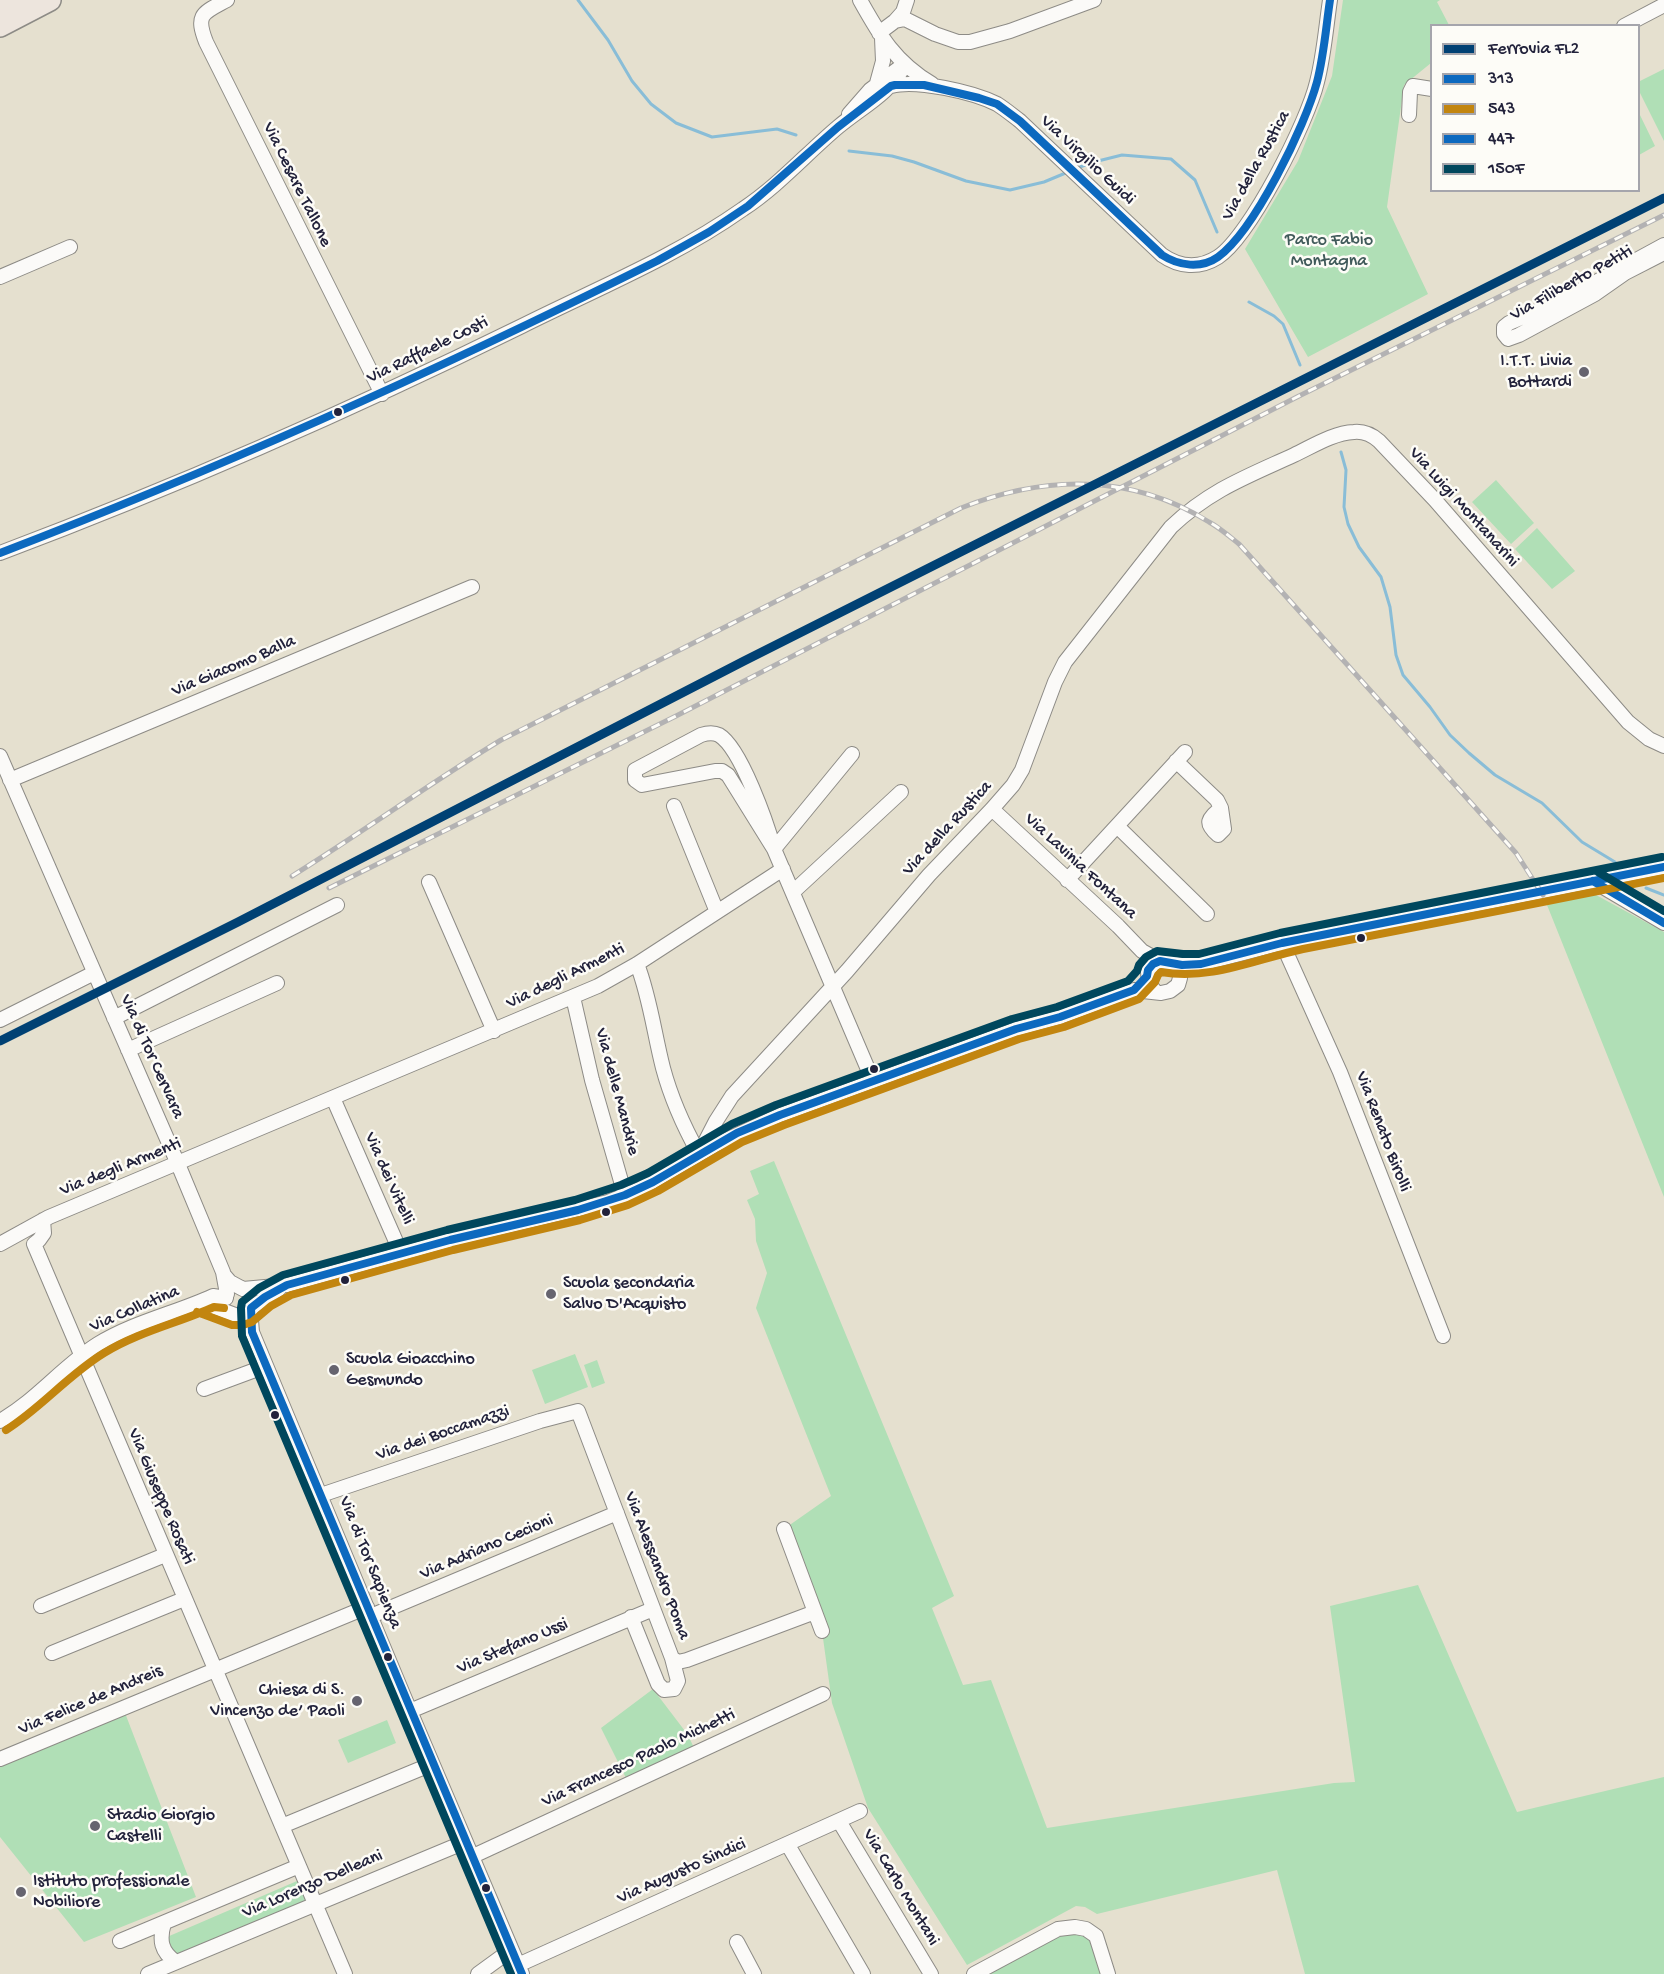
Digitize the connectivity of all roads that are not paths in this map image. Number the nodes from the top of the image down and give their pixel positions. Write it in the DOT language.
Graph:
graph roads {
  1 [pos="16,0"];
  2 [pos="50,0"];
  3 [pos="227,0"];
  4 [pos="860,0"];
  5 [pos="907,0"];
  6 [pos="1094,0"];
  7 [pos="1330,0"];
  8 [pos="1664,5"];
  9 [pos="0,9"];
  10 [pos="895,21"];
  11 [pos="913,21"];
  12 [pos="1628,24"];
  13 [pos="0,26"];
  14 [pos="880,36"];
  15 [pos="905,64"];
  16 [pos="884,85"];
  17 [pos="939,88"];
  18 [pos="1430,88"];
  19 [pos="1409,115"];
  20 [pos="1664,245"];
  21 [pos="70,247"];
  22 [pos="1664,254"];
  23 [pos="1205,263"];
  24 [pos="0,277"];
  25 [pos="382,394"];
  26 [pos="1192,508"];
  27 [pos="0,554"];
  28 [pos="472,587"];
  29 [pos="1664,746"];
  30 [pos="852,754"];
  31 [pos="0,756"];
  32 [pos="10,780"];
  33 [pos="901,792"];
  34 [pos="674,806"];
  35 [pos="1221,808"];
  36 [pos="992,809"];
  37 [pos="1117,826"];
  38 [pos="774,849"];
  39 [pos="1664,867"];
  40 [pos="783,869"];
  41 [pos="1067,880"];
  42 [pos="1593,881"];
  43 [pos="429,882"];
  44 [pos="793,892"];
  45 [pos="337,905"];
  46 [pos="717,912"];
  47 [pos="1207,914"];
  48 [pos="1664,923"];
  49 [pos="1282,943"];
  50 [pos="1142,951"];
  51 [pos="1166,962"];
  52 [pos="637,964"];
  53 [pos="1201,964"];
  54 [pos="94,973"];
  55 [pos="1148,973"];
  56 [pos="1180,978"];
  57 [pos="277,983"];
  58 [pos="833,987"];
  59 [pos="1134,990"];
  60 [pos="1155,991"];
  61 [pos="573,997"];
  62 [pos="114,1018"];
  63 [pos="0,1020"];
  64 [pos="494,1031"];
  65 [pos="128,1050"];
  66 [pos="873,1081"];
  67 [pos="333,1098"];
  68 [pos="699,1154"];
  69 [pos="178,1164"];
  70 [pos="625,1195"];
  71 [pos="46,1219"];
  72 [pos="6,1240"];
  73 [pos="35,1247"];
  74 [pos="401,1253"];
  75 [pos="224,1275"];
  76 [pos="287,1285"];
  77 [pos="242,1289"];
  78 [pos="226,1296"];
  79 [pos="201,1302"];
  80 [pos="251,1309"];
  81 [pos="232,1313"];
  82 [pos="252,1332"];
  83 [pos="1443,1336"];
  84 [pos="81,1355"];
  85 [pos="266,1366"];
  86 [pos="204,1389"];
  87 [pos="578,1412"];
  88 [pos="0,1421"];
  89 [pos="321,1495"];
  90 [pos="617,1513"];
  91 [pos="784,1530"];
  92 [pos="165,1555"];
  93 [pos="184,1599"];
  94 [pos="41,1606"];
  95 [pos="653,1609"];
  96 [pos="815,1611"];
  97 [pos="369,1612"];
  98 [pos="631,1617"];
  99 [pos="822,1631"];
  100 [pos="52,1653"];
  101 [pos="672,1658"];
  102 [pos="215,1669"];
  103 [pos="823,1694"];
  104 [pos="410,1711"];
  105 [pos="0,1759"];
  106 [pos="432,1764"];
  107 [pos="860,1811"];
  108 [pos="839,1821"];
  109 [pos="282,1826"];
  110 [pos="465,1842"];
  111 [pos="788,1845"];
  112 [pos="471,1857"];
  113 [pos="299,1866"];
  114 [pos="315,1904"];
  115 [pos="164,1923"];
  116 [pos="120,1941"];
  117 [pos="737,1942"];
  118 [pos="511,1950"];
  119 [pos="176,1962"];
  120 [pos="520,1969"];
  121 [pos="148,1974"];
  122 [pos="345,1974"];
  123 [pos="478,1974"];
  124 [pos="754,1974"];
  125 [pos="863,1974"];
  126 [pos="931,1974"];
  127 [pos="974,1974"];
  128 [pos="1108,1974"];
  1 -- 9 [label="highway"];
  2 -- 13 [label="highway"];
  3 -- 25 [label="street, Via Cesare Tallone"];
  4 -- 14 [label="street"];
  5 -- 10 [label="street"];
  5 -- 11 [label="street"];
  6 -- 11 [label="street"];
  7 -- 23 [label="street, Via della Rustica"];
  8 -- 12 [label="street"];
  10 -- 11 [label="street"];
  10 -- 14 [label="street"];
  14 -- 15 [label="street"];
  14 -- 16 [label="street"];
  15 -- 16 [label="street, Via Raffaele Costi"];
  15 -- 17 [label="street, Via Virgilio Guidi"];
  16 -- 17 [label="street, Via Virgilio Guidi"];
  16 -- 25 [label="street, Via Raffaele Costi"];
  17 -- 23 [label="street, Via Virgilio Guidi"];
  18 -- 19 [label="street"];
  20 -- 22 [label="street, Via Filiberto Petiti"];
  21 -- 24 [label="street"];
  25 -- 27 [label="street, Via Raffaele Costi"];
  26 -- 29 [label="street, Via Luigi Montanarini"];
  26 -- 36 [label="street, Via della Rustica"];
  28 -- 32 [label="street, Via Giacomo Balla"];
  30 -- 38 [label="street"];
  31 -- 32 [label="street, Via di Tor Cervara"];
  32 -- 54 [label="street, Via di Tor Cervara"];
  33 -- 44 [label="street"];
  34 -- 46 [label="street"];
  35 -- 37 [label="street"];
  36 -- 41 [label="street, Via Lavinia Fontana"];
  36 -- 58 [label="street, Via della Rustica"];
  37 -- 41 [label="street"];
  37 -- 47 [label="street"];
  38 -- 38 [label="street"];
  38 -- 40 [label="street"];
  39 -- 42 [label="street"];
  40 -- 44 [label="street"];
  40 -- 46 [label="street, Via degli Armenti"];
  41 -- 50 [label="street, Via Lavinia Fontana"];
  42 -- 48 [label="street"];
  42 -- 49 [label="street"];
  43 -- 64 [label="street"];
  44 -- 58 [label="street"];
  45 -- 62 [label="street"];
  46 -- 52 [label="street, Via degli Armenti"];
  49 -- 53 [label="street"];
  49 -- 83 [label="street, Via Renato Birolli"];
  50 -- 51 [label="street, Via Lavinia Fontana"];
  50 -- 55 [label="street, Via Lavinia Fontana"];
  51 -- 53 [label="street"];
  51 -- 55 [label="street"];
  51 -- 56 [label="street"];
  52 -- 61 [label="street, Via degli Armenti"];
  52 -- 68 [label="street"];
  53 -- 56 [label="street"];
  54 -- 62 [label="street, Via di Tor Cervara"];
  54 -- 63 [label="street"];
  55 -- 59 [label="street"];
  55 -- 60 [label="street"];
  56 -- 60 [label="street"];
  57 -- 65 [label="street"];
  58 -- 66 [label="street"];
  58 -- 68 [label="street, Via della Rustica"];
  59 -- 60 [label="street"];
  59 -- 66 [label="street"];
  61 -- 64 [label="street, Via degli Armenti"];
  61 -- 70 [label="street, Via delle Mandrie"];
  62 -- 65 [label="street, Via di Tor Cervara"];
  64 -- 67 [label="street, Via degli Armenti"];
  65 -- 69 [label="street, Via di Tor Cervara"];
  66 -- 68 [label="street"];
  67 -- 69 [label="street, Via degli Armenti"];
  67 -- 74 [label="street, Via dei Vitelli"];
  68 -- 70 [label="street"];
  69 -- 71 [label="street, Via degli Armenti"];
  69 -- 75 [label="street, Via di Tor Cervara"];
  70 -- 74 [label="street"];
  71 -- 72 [label="street, Via degli Armenti"];
  71 -- 73 [label="street"];
  72 -- 73 [label="street"];
  73 -- 84 [label="street, Via Giuseppe Rosati"];
  74 -- 76 [label="street"];
  75 -- 77 [label="street"];
  75 -- 78 [label="street, Via di Tor Cervara"];
  76 -- 77 [label="street"];
  76 -- 80 [label="street"];
  77 -- 78 [label="street"];
  77 -- 80 [label="street"];
  78 -- 79 [label="street, Via Collatina"];
  78 -- 81 [label="street"];
  79 -- 81 [label="street"];
  79 -- 84 [label="street, Via Collatina"];
  80 -- 81 [label="street"];
  80 -- 82 [label="street"];
  81 -- 82 [label="street"];
  82 -- 85 [label="street, Via di Tor Sapienza"];
  84 -- 88 [label="street, Via Collatina"];
  84 -- 92 [label="street, Via Giuseppe Rosati"];
  85 -- 86 [label="street"];
  85 -- 89 [label="street, Via di Tor Sapienza"];
  87 -- 89 [label="street, Via dei Boccamazzi"];
  87 -- 90 [label="street, Via Alessandro Poma"];
  89 -- 97 [label="street, Via di Tor Sapienza"];
  90 -- 95 [label="street, Via Alessandro Poma"];
  90 -- 97 [label="street, Via Adriano Cecioni"];
  91 -- 96 [label="street"];
  92 -- 93 [label="street, Via Giuseppe Rosati"];
  92 -- 94 [label="street"];
  93 -- 100 [label="street"];
  93 -- 102 [label="street, Via Giuseppe Rosati"];
  95 -- 98 [label="street, Via Stefano Ussi"];
  95 -- 101 [label="street, Via Alessandro Poma"];
  96 -- 99 [label="street"];
  96 -- 101 [label="street, Via Alessandro Poma"];
  97 -- 102 [label="street, Via Felice de Andreis"];
  97 -- 104 [label="street, Via di Tor Sapienza"];
  98 -- 101 [label="street"];
  98 -- 104 [label="street, Via Stefano Ussi"];
  102 -- 105 [label="street, Via Felice de Andreis"];
  102 -- 109 [label="street, Via Giuseppe Rosati"];
  103 -- 112 [label="street, Via Francesco Paolo Michetti"];
  104 -- 106 [label="street, Via di Tor Sapienza"];
  106 -- 109 [label="street"];
  106 -- 110 [label="street, Via di Tor Sapienza"];
  107 -- 108 [label="street, Via Augusto Sindici"];
  108 -- 111 [label="street, Via Augusto Sindici"];
  108 -- 126 [label="street, Via Carlo Montani"];
  109 -- 113 [label="street"];
  110 -- 112 [label="street, Via di Tor Sapienza"];
  110 -- 114 [label="street, Via Lorenzo Delleani"];
  111 -- 120 [label="street, Via Augusto Sindici"];
  111 -- 125 [label="street"];
  112 -- 118 [label="street, Via di Tor Sapienza"];
  113 -- 114 [label="street"];
  113 -- 115 [label="street, Via Lorenzo Delleani"];
  114 -- 119 [label="street, Via Lorenzo Delleani"];
  114 -- 122 [label="street"];
  115 -- 116 [label="street, Via Lorenzo Delleani"];
  115 -- 119 [label="street"];
  117 -- 124 [label="street"];
  118 -- 120 [label="street, Via di Tor Sapienza"];
  118 -- 123 [label="street"];
  119 -- 121 [label="street, Via Lorenzo Delleani"];
  127 -- 128 [label="street"];
}
